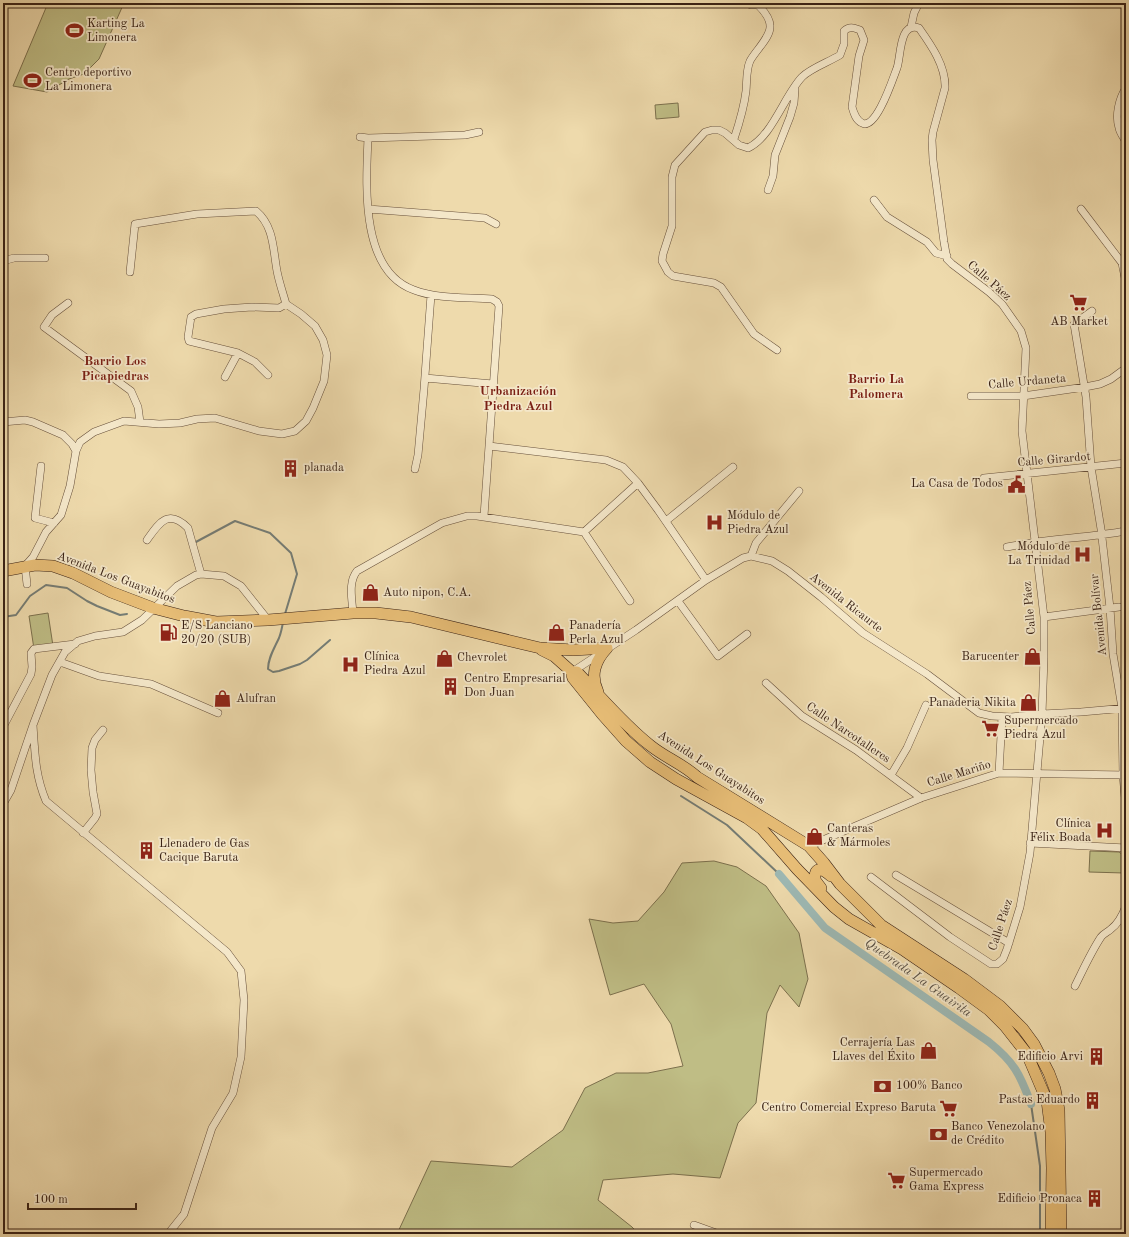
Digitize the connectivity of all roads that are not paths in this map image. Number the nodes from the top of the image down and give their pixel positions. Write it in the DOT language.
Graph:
graph roads {
  1 [pos="919,3"];
  2 [pos="751,5"];
  3 [pos="911,27"];
  4 [pos="795,87"];
  5 [pos="1126,88"];
  6 [pos="479,132"];
  7 [pos="360,137"];
  8 [pos="368,138"];
  9 [pos="734,139"];
  10 [pos="1126,142"];
  11 [pos="768,190"];
  12 [pos="874,200"];
  13 [pos="368,209"];
  14 [pos="1081,209"];
  15 [pos="496,224"];
  16 [pos="947,256"];
  17 [pos="45,258"];
  18 [pos="3,261"];
  19 [pos="130,272"];
  20 [pos="1126,283"];
  21 [pos="430,295"];
  22 [pos="68,303"];
  23 [pos="286,304"];
  24 [pos="1092,311"];
  25 [pos="777,350"];
  26 [pos="238,353"];
  27 [pos="1126,368"];
  28 [pos="268,375"];
  29 [pos="225,377"];
  30 [pos="425,378"];
  31 [pos="493,384"];
  32 [pos="1085,387"];
  33 [pos="971,396"];
  34 [pos="1023,396"];
  35 [pos="3,422"];
  36 [pos="140,422"];
  37 [pos="489,446"];
  38 [pos="76,451"];
  39 [pos="1126,463"];
  40 [pos="41,466"];
  41 [pos="733,467"];
  42 [pos="1091,468"];
  43 [pos="415,469"];
  44 [pos="1027,472"];
  45 [pos="984,478"];
  46 [pos="638,483"];
  47 [pos="799,491"];
  48 [pos="484,516"];
  49 [pos="666,521"];
  50 [pos="54,523"];
  51 [pos="1126,531"];
  52 [pos="584,532"];
  53 [pos="1101,535"];
  54 [pos="147,540"];
  55 [pos="1034,542"];
  56 [pos="1007,547"];
  57 [pos="751,556"];
  58 [pos="25,566"];
  59 [pos="3,571"];
  60 [pos="201,574"];
  61 [pos="706,580"];
  62 [pos="28,584"];
  63 [pos="630,601"];
  64 [pos="678,601"];
  65 [pos="1119,607"];
  66 [pos="153,608"];
  67 [pos="1110,608"];
  68 [pos="353,613"];
  69 [pos="1044,617"];
  70 [pos="268,620"];
  71 [pos="747,634"];
  72 [pos="75,644"];
  73 [pos="540,648"];
  74 [pos="607,648"];
  75 [pos="60,662"];
  76 [pos="572,672"];
  77 [pos="766,683"];
  78 [pos="599,695"];
  79 [pos="926,705"];
  80 [pos="1124,708"];
  81 [pos="218,714"];
  82 [pos="1042,714"];
  83 [pos="1002,717"];
  84 [pos="32,725"];
  85 [pos="3,727"];
  86 [pos="103,730"];
  87 [pos="1000,773"];
  88 [pos="1036,774"];
  89 [pos="891,775"];
  90 [pos="1125,775"];
  91 [pos="922,798"];
  92 [pos="3,804"];
  93 [pos="1126,809"];
  94 [pos="762,829"];
  95 [pos="83,833"];
  96 [pos="1030,843"];
  97 [pos="809,846"];
  98 [pos="1126,848"];
  99 [pos="896,874"];
  100 [pos="872,877"];
  101 [pos="840,884"];
  102 [pos="1126,906"];
  103 [pos="858,924"];
  104 [pos="1009,943"];
  105 [pos="1075,986"];
  106 [pos="1126,1192"];
  107 [pos="1126,1197"];
  108 [pos="694,1225"];
  109 [pos="168,1234"];
  110 [pos="719,1234"];
  111 [pos="1051,1234"];
  112 [pos="1061,1234"];
  113 [pos="1125,1234"];
  1 -- 3 [label="street"];
  2 -- 9 [label="street"];
  3 -- 4 [label="street"];
  3 -- 16 [label="street"];
  4 -- 9 [label="street"];
  4 -- 11 [label="street"];
  5 -- 10 [label="street"];
  6 -- 8 [label="street"];
  7 -- 8 [label="street"];
  8 -- 13 [label="street"];
  9 -- 25 [label="street"];
  12 -- 16 [label="street, Calle Páez"];
  13 -- 15 [label="street"];
  13 -- 21 [label="street"];
  14 -- 20 [label="street"];
  16 -- 34 [label="street, Calle Páez"];
  17 -- 18 [label="street"];
  19 -- 23 [label="street"];
  21 -- 30 [label="street"];
  21 -- 31 [label="street"];
  22 -- 36 [label="street"];
  23 -- 26 [label="street"];
  23 -- 36 [label="street"];
  24 -- 32 [label="street, Avenida Bolívar"];
  26 -- 28 [label="street"];
  26 -- 29 [label="street"];
  27 -- 32 [label="street, Calle Urdaneta"];
  30 -- 31 [label="street"];
  30 -- 43 [label="street"];
  31 -- 37 [label="street"];
  32 -- 34 [label="street, Calle Urdaneta"];
  32 -- 42 [label="street, Avenida Bolívar"];
  33 -- 34 [label="street, Calle Urdaneta"];
  34 -- 44 [label="street, Calle Páez"];
  35 -- 38 [label="street"];
  36 -- 38 [label="street"];
  37 -- 46 [label="street"];
  37 -- 48 [label="street"];
  38 -- 50 [label="street"];
  39 -- 42 [label="street, Calle Girardot"];
  40 -- 50 [label="street"];
  41 -- 49 [label="street"];
  42 -- 44 [label="street, Calle Girardot"];
  42 -- 53 [label="street, Avenida Bolívar"];
  44 -- 45 [label="street, Calle Girardot"];
  44 -- 55 [label="street, Calle Páez"];
  46 -- 49 [label="street"];
  46 -- 52 [label="street"];
  47 -- 57 [label="street"];
  48 -- 52 [label="street"];
  48 -- 68 [label="street"];
  49 -- 61 [label="street"];
  50 -- 58 [label="street"];
  51 -- 53 [label="street"];
  52 -- 63 [label="street"];
  53 -- 55 [label="street"];
  53 -- 67 [label="street, Avenida Bolívar"];
  54 -- 60 [label="street"];
  55 -- 56 [label="street"];
  55 -- 69 [label="street, Calle Páez"];
  57 -- 61 [label="street"];
  57 -- 83 [label="street, Avenida Ricaurte"];
  58 -- 59 [label="main road, Avenida Los Guayabitos"];
  58 -- 62 [label="street"];
  58 -- 66 [label="main road, Avenida Los Guayabitos"];
  60 -- 66 [label="street"];
  60 -- 70 [label="street"];
  61 -- 64 [label="street"];
  64 -- 71 [label="street"];
  64 -- 74 [label="street"];
  65 -- 67 [label="street"];
  66 -- 70 [label="main road, Avenida Los Guayabitos"];
  66 -- 72 [label="street"];
  67 -- 69 [label="street"];
  67 -- 80 [label="street, Avenida Bolívar"];
  68 -- 70 [label="main road, Avenida Los Guayabitos"];
  68 -- 73 [label="main road"];
  69 -- 82 [label="street, Calle Páez"];
  72 -- 75 [label="street"];
  72 -- 85 [label="street"];
  73 -- 74 [label="main road"];
  73 -- 76 [label="main road"];
  74 -- 76 [label="street"];
  74 -- 78 [label="main road"];
  75 -- 81 [label="street"];
  75 -- 84 [label="street"];
  76 -- 78 [label="main road, Avenida Los Guayabitos"];
  76 -- 94 [label="main road, Avenida Los Guayabitos"];
  77 -- 89 [label="street, Calle Narcotalleres"];
  78 -- 97 [label="main road, Avenida Los Guayabitos"];
  79 -- 89 [label="street"];
  80 -- 82 [label="street, Avenida Ricaurte"];
  80 -- 90 [label="street, Avenida Bolívar"];
  82 -- 83 [label="street, Avenida Ricaurte"];
  82 -- 88 [label="street, Calle Páez"];
  83 -- 87 [label="street"];
  84 -- 92 [label="street"];
  84 -- 95 [label="street"];
  86 -- 95 [label="street"];
  87 -- 88 [label="street, Calle Mariño"];
  87 -- 91 [label="street, Calle Mariño"];
  88 -- 90 [label="street, Calle Mariño"];
  88 -- 96 [label="street, Calle Páez"];
  89 -- 91 [label="street, Calle Narcotalleres"];
  90 -- 93 [label="street, Avenida Bolívar"];
  91 -- 97 [label="street, Calle Mariño"];
  94 -- 97 [label="main road"];
  94 -- 103 [label="main road, Avenida Los Guayabitos"];
  95 -- 109 [label="street"];
  96 -- 98 [label="street"];
  96 -- 104 [label="street, Calle Páez"];
  97 -- 101 [label="main road, Avenida Los Guayabitos"];
  99 -- 104 [label="street"];
  100 -- 104 [label="street, Calle Páez"];
  101 -- 103 [label="main road"];
  101 -- 112 [label="main road, Avenida Los Guayabitos"];
  102 -- 105 [label="street"];
  103 -- 111 [label="main road, Avenida Los Guayabitos"];
  106 -- 107 [label="street"];
  107 -- 113 [label="street"];
  108 -- 110 [label="street"];
}
